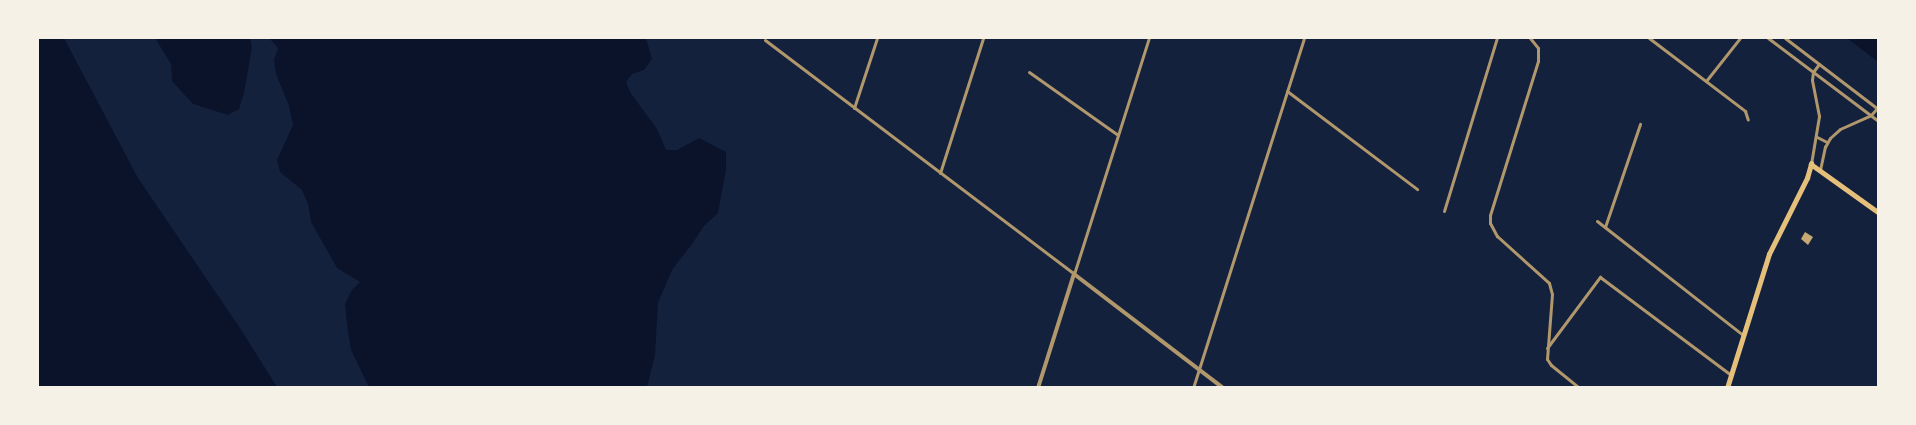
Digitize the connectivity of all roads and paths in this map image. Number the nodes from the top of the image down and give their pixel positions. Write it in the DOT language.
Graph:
graph roads {
  1 [pos="877,38"];
  2 [pos="983,38"];
  3 [pos="1149,38"];
  4 [pos="1304,38"];
  5 [pos="1498,38"];
  6 [pos="1530,38"];
  7 [pos="1649,38"];
  8 [pos="1740,38"];
  9 [pos="1768,38"];
  10 [pos="1785,38"];
  11 [pos="765,40"];
  12 [pos="1819,64"];
  13 [pos="1029,72"];
  14 [pos="1814,72"];
  15 [pos="1706,81"];
  16 [pos="1287,91"];
  17 [pos="854,108"];
  18 [pos="1878,109"];
  19 [pos="1871,115"];
  20 [pos="1748,120"];
  21 [pos="1878,121"];
  22 [pos="1640,124"];
  23 [pos="1118,135"];
  24 [pos="1817,137"];
  25 [pos="1828,142"];
  26 [pos="1811,164"];
  27 [pos="1820,170"];
  28 [pos="940,173"];
  29 [pos="1417,189"];
  30 [pos="1444,211"];
  31 [pos="1878,212"];
  32 [pos="1597,221"];
  33 [pos="1605,227"];
  34 [pos="1074,274"];
  35 [pos="1743,335"];
  36 [pos="1547,348"];
  37 [pos="1199,369"];
  38 [pos="1731,375"];
  39 [pos="1038,388"];
  40 [pos="1193,388"];
  41 [pos="1223,388"];
  42 [pos="1579,388"];
  43 [pos="1727,388"];
  1 -- 17 [label="street"];
  2 -- 28 [label="street"];
  3 -- 23 [label="street"];
  4 -- 16 [label="street"];
  5 -- 30 [label="street"];
  6 -- 36 [label="street"];
  7 -- 15 [label="street"];
  8 -- 15 [label="street"];
  9 -- 14 [label="street"];
  10 -- 12 [label="street"];
  11 -- 17 [label="street"];
  12 -- 14 [label="street"];
  12 -- 18 [label="street"];
  13 -- 23 [label="street"];
  14 -- 19 [label="street"];
  14 -- 24 [label="street"];
  15 -- 20 [label="street"];
  16 -- 29 [label="street"];
  16 -- 37 [label="street"];
  17 -- 28 [label="street"];
  18 -- 19 [label="street"];
  19 -- 21 [label="street"];
  19 -- 25 [label="street"];
  22 -- 33 [label="street"];
  23 -- 34 [label="street"];
  24 -- 25 [label="street"];
  24 -- 26 [label="street"];
  25 -- 27 [label="street"];
  26 -- 27 [label="main road"];
  26 -- 35 [label="main road"];
  27 -- 31 [label="main road"];
  28 -- 34 [label="street"];
  32 -- 33 [label="street"];
  33 -- 35 [label="street"];
  34 -- 37 [label="street"];
  34 -- 39 [label="street"];
  35 -- 38 [label="main road"];
  36 -- 38 [label="street"];
  36 -- 42 [label="street"];
  37 -- 40 [label="street"];
  37 -- 41 [label="street"];
  38 -- 43 [label="main road"];
}
